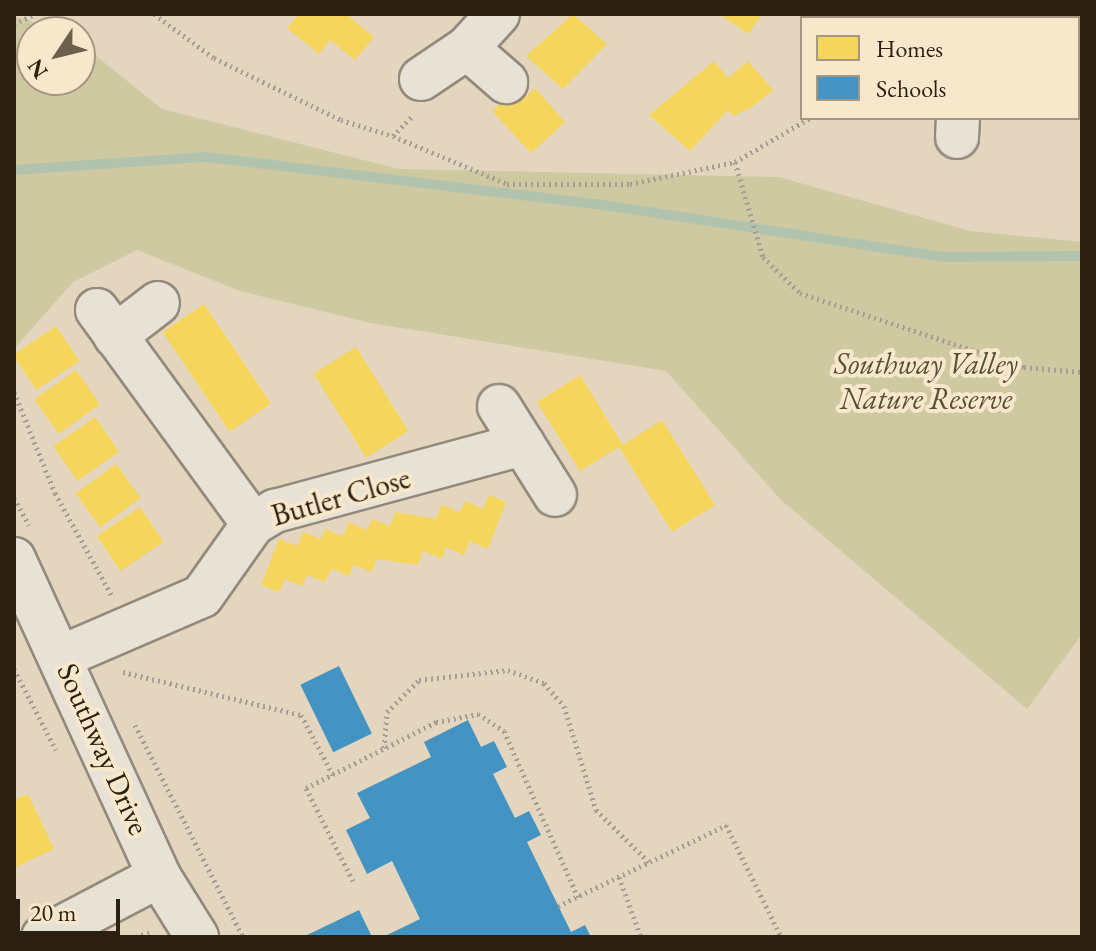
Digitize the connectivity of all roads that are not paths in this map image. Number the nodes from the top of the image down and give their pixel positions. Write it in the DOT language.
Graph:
graph roads {
  1 [pos="498,14"];
  2 [pos="467,48"];
  3 [pos="421,79"];
  4 [pos="506,82"];
  5 [pos="158,303"];
  6 [pos="499,406"];
  7 [pos="523,444"];
  8 [pos="555,495"];
  9 [pos="253,524"];
  10 [pos="14,559"];
  11 [pos="96,642"];
  12 [pos="159,876"];
  13 [pos="43,937"];
  14 [pos="197,937"];
  1 -- 2 [label="street"];
  2 -- 3 [label="street"];
  2 -- 4 [label="street"];
  5 -- 9 [label="street"];
  6 -- 7 [label="street"];
  7 -- 8 [label="street"];
  7 -- 9 [label="street, Butler Close"];
  9 -- 11 [label="street, Butler Close"];
  10 -- 11 [label="street, Southway Drive"];
  11 -- 12 [label="street, Southway Drive"];
  12 -- 13 [label="street"];
  12 -- 14 [label="street, Southway Drive"];
}
